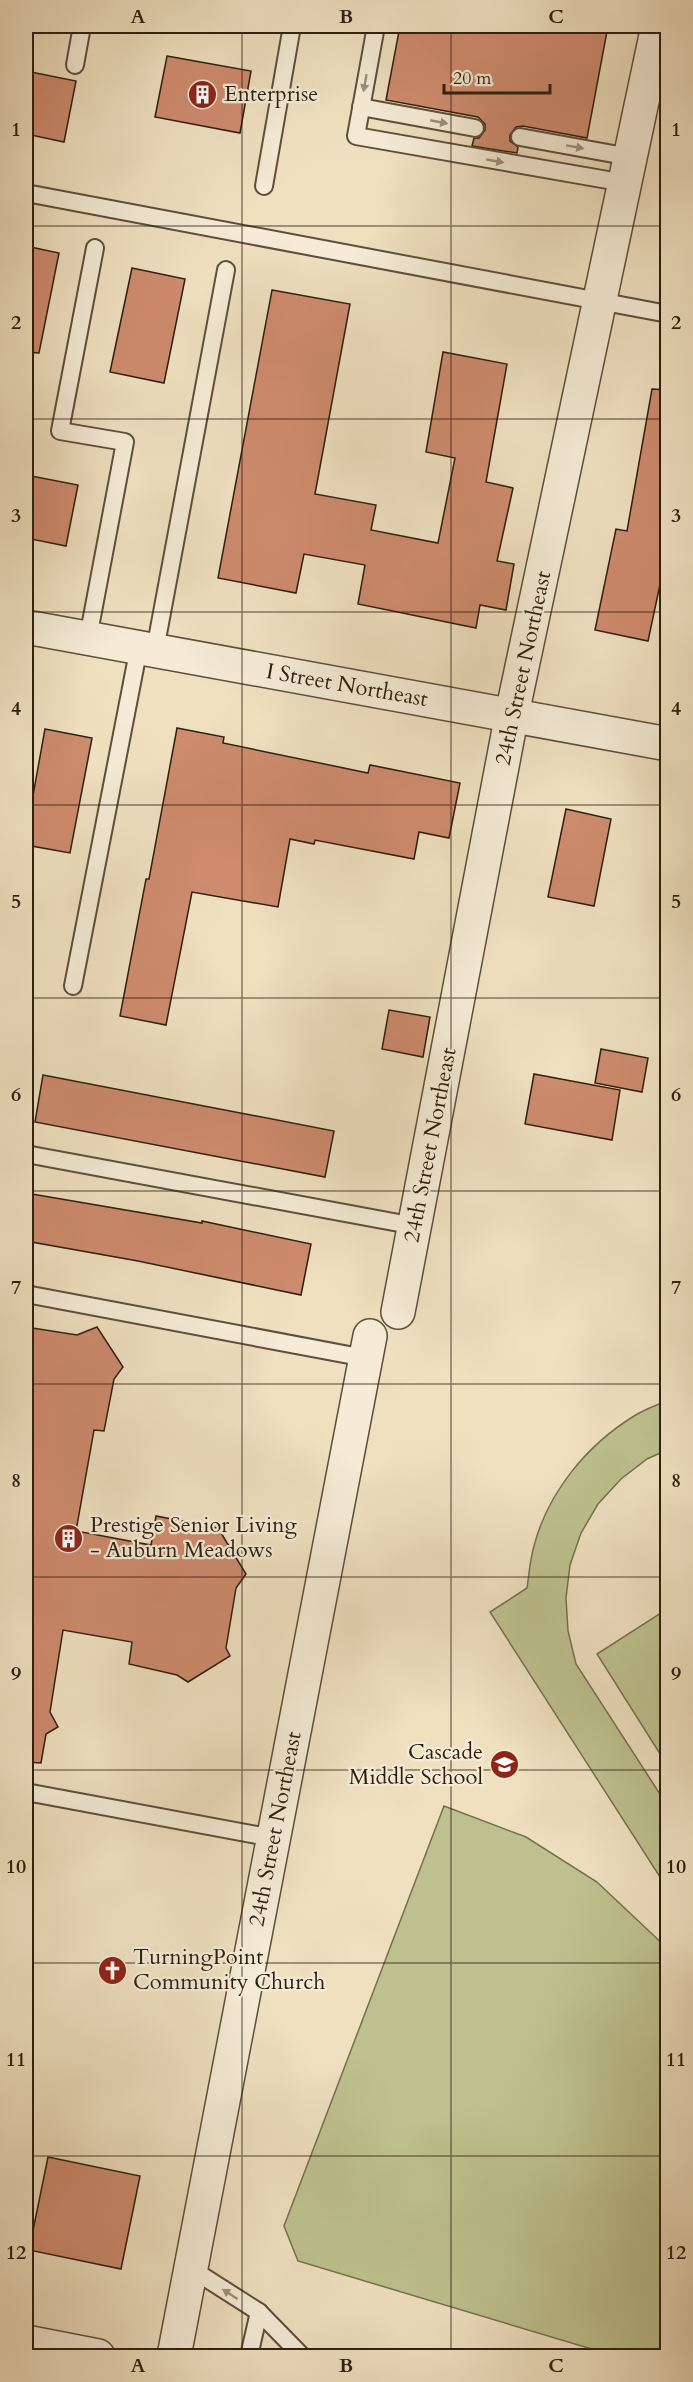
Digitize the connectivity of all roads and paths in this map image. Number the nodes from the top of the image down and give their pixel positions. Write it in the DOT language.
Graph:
graph roads {
  1 [pos="82,26"];
  2 [pos="292,26"];
  3 [pos="376,26"];
  4 [pos="658,26"];
  5 [pos="75,65"];
  6 [pos="361,107"];
  7 [pos="476,128"];
  8 [pos="520,137"];
  9 [pos="627,170"];
  10 [pos="264,186"];
  11 [pos="26,193"];
  12 [pos="95,248"];
  13 [pos="226,270"];
  14 [pos="600,301"];
  15 [pos="668,314"];
  16 [pos="26,627"];
  17 [pos="88,638"];
  18 [pos="147,649"];
  19 [pos="512,714"];
  20 [pos="668,744"];
  21 [pos="74,986"];
  22 [pos="26,1154"];
  23 [pos="415,1226"];
  24 [pos="26,1294"];
  25 [pos="398,1312"];
  26 [pos="367,1347"];
  27 [pos="26,1792"];
  28 [pos="273,1838"];
  29 [pos="190,2268"];
  30 [pos="259,2312"];
  31 [pos="26,2342"];
  32 [pos="98,2356"];
  33 [pos="174,2356"];
  34 [pos="249,2356"];
  35 [pos="302,2356"];
  1 -- 5 [label="lane"];
  2 -- 10 [label="lane"];
  3 -- 6 [label="lane, one-way"];
  4 -- 9 [label="street, 24th Street Northeast"];
  6 -- 7 [label="lane, one-way"];
  6 -- 9 [label="lane, one-way"];
  8 -- 9 [label="lane, one-way"];
  9 -- 14 [label="street, 24th Street Northeast"];
  11 -- 14 [label="lane"];
  12 -- 17 [label="lane"];
  13 -- 18 [label="lane"];
  14 -- 15 [label="lane"];
  14 -- 19 [label="street, 24th Street Northeast"];
  16 -- 17 [label="street, I Street Northeast"];
  17 -- 18 [label="street, I Street Northeast"];
  18 -- 19 [label="street, I Street Northeast"];
  18 -- 21 [label="lane"];
  19 -- 20 [label="street, I Street Northeast"];
  19 -- 23 [label="street, 24th Street Northeast"];
  22 -- 23 [label="lane"];
  23 -- 25 [label="street, 24th Street Northeast"];
  24 -- 26 [label="lane"];
  26 -- 28 [label="street, 24th Street Northeast"];
  27 -- 28 [label="lane"];
  28 -- 29 [label="street, 24th Street Northeast"];
  30 -- 29 [label="lane, one-way"];
  29 -- 33 [label="street, 24th Street Northeast"];
  30 -- 34 [label="lane"];
  30 -- 35 [label="lane"];
  31 -- 32 [label="street"];
}
